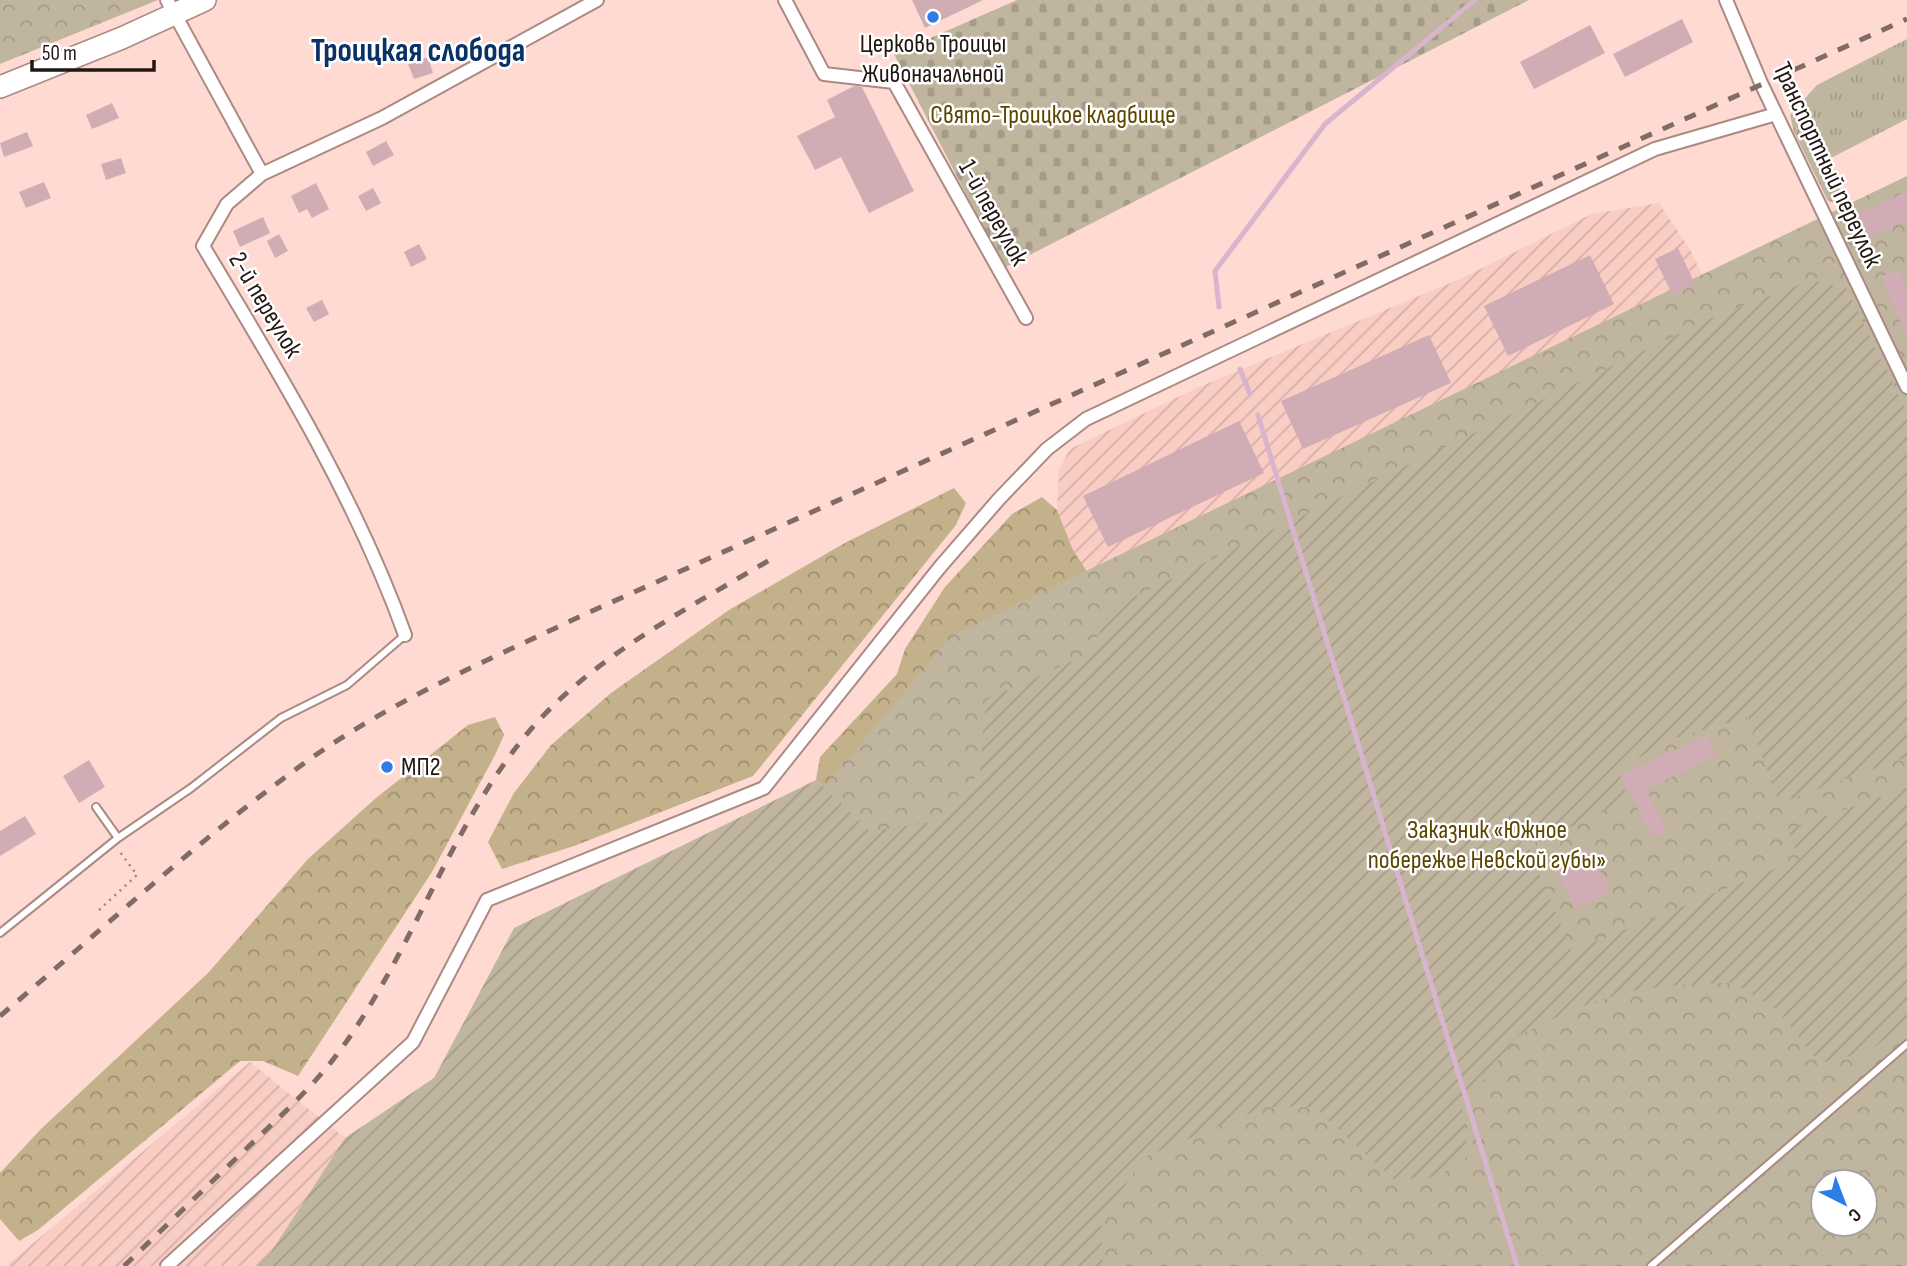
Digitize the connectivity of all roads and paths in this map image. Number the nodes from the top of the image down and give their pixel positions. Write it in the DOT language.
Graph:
graph roads {
  1 [pos="205,0"];
  2 [pos="597,0"];
  3 [pos="785,0"];
  4 [pos="1726,0"];
  5 [pos="171,8"];
  6 [pos="0,87"];
  7 [pos="1776,114"];
  8 [pos="262,174"];
  9 [pos="1026,318"];
  10 [pos="1907,387"];
  11 [pos="405,635"];
  12 [pos="96,807"];
  13 [pos="118,838"];
  14 [pos="99,910"];
  15 [pos="0,933"];
  16 [pos="1907,1044"];
  17 [pos="167,1266"];
  18 [pos="1651,1266"];
  1 -- 5 [label="main road"];
  2 -- 8 [label="street"];
  3 -- 9 [label="street, 1-й переулок"];
  4 -- 7 [label="street, Транспортный переулок"];
  5 -- 6 [label="main road"];
  5 -- 8 [label="street"];
  7 -- 10 [label="street, Транспортный переулок"];
  7 -- 17 [label="street"];
  8 -- 11 [label="street, 2-й переулок"];
  11 -- 13 [label="lane"];
  12 -- 13 [label="lane"];
  13 -- 14 [label="path"];
  13 -- 15 [label="lane"];
  16 -- 18 [label="lane"];
}
